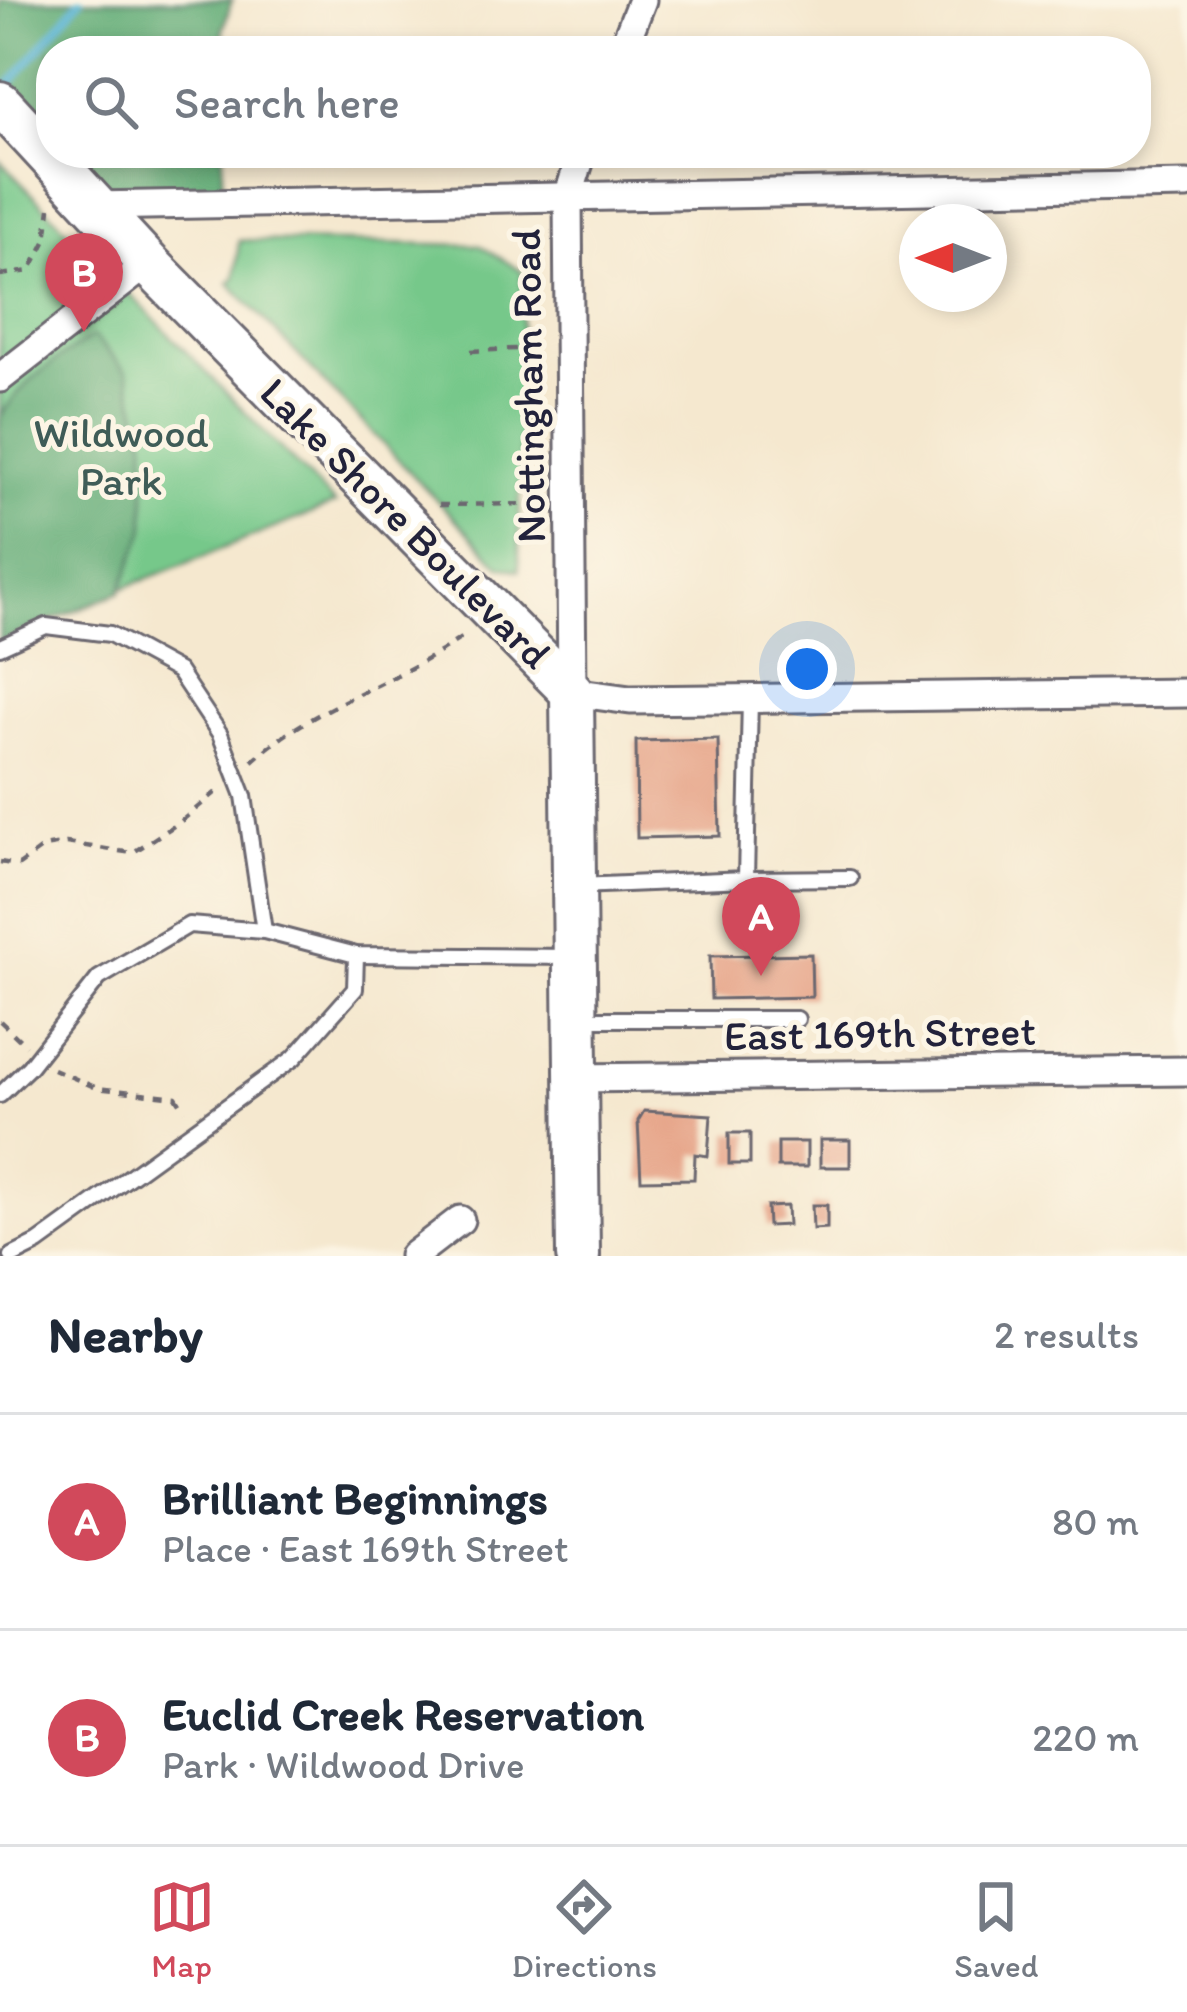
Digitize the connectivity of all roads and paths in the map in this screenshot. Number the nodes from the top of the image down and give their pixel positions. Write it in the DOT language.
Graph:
graph roads {
  1 [pos="643,0"];
  2 [pos="628,36"];
  3 [pos="14,118"];
  4 [pos="36,142"];
  5 [pos="59,168"];
  6 [pos="577,168"];
  7 [pos="1187,185"];
  8 [pos="51,196"];
  9 [pos="568,197"];
  10 [pos="94,206"];
  11 [pos="148,263"];
  12 [pos="0,275"];
  13 [pos="536,348"];
  14 [pos="471,351"];
  15 [pos="0,378"];
  16 [pos="439,505"];
  17 [pos="532,505"];
  18 [pos="0,647"];
  19 [pos="572,692"];
  20 [pos="1187,693"];
  21 [pos="750,699"];
  22 [pos="850,878"];
  23 [pos="746,879"];
  24 [pos="572,886"];
  25 [pos="264,932"];
  26 [pos="356,955"];
  27 [pos="572,957"];
  28 [pos="573,1018"];
  29 [pos="796,1019"];
  30 [pos="0,1021"];
  31 [pos="38,1056"];
  32 [pos="1187,1071"];
  33 [pos="574,1078"];
  34 [pos="0,1095"];
  35 [pos="197,1128"];
  36 [pos="460,1220"];
  37 [pos="12,1256"];
  38 [pos="413,1256"];
  39 [pos="578,1256"];
  1 -- 2 [label="street"];
  3 -- 4 [label="main road, Lake Shore Boulevard"];
  5 -- 10 [label="main road, Lake Shore Boulevard"];
  6 -- 9 [label="street, Nottingham Road"];
  7 -- 9 [label="street"];
  8 -- 12 [label="path"];
  9 -- 10 [label="street"];
  9 -- 19 [label="street, Nottingham Road"];
  10 -- 11 [label="main road, Lake Shore Boulevard"];
  11 -- 15 [label="street"];
  11 -- 19 [label="main road, Lake Shore Boulevard"];
  13 -- 14 [label="path"];
  16 -- 17 [label="path"];
  18 -- 25 [label="lane"];
  19 -- 21 [label="street"];
  19 -- 24 [label="main road, Lake Shore Boulevard"];
  20 -- 21 [label="street"];
  21 -- 23 [label="lane"];
  22 -- 23 [label="lane"];
  23 -- 24 [label="lane"];
  24 -- 27 [label="main road, Lake Shore Boulevard"];
  25 -- 26 [label="lane"];
  25 -- 31 [label="lane"];
  26 -- 27 [label="lane"];
  26 -- 35 [label="lane"];
  27 -- 28 [label="main road, Lake Shore Boulevard"];
  28 -- 29 [label="lane"];
  28 -- 33 [label="main road, Lake Shore Boulevard"];
  30 -- 31 [label="path"];
  31 -- 34 [label="lane"];
  31 -- 35 [label="path"];
  32 -- 33 [label="street, East 169th Street"];
  33 -- 39 [label="main road, Lake Shore Boulevard"];
  35 -- 37 [label="lane"];
  36 -- 38 [label="street"];
}
